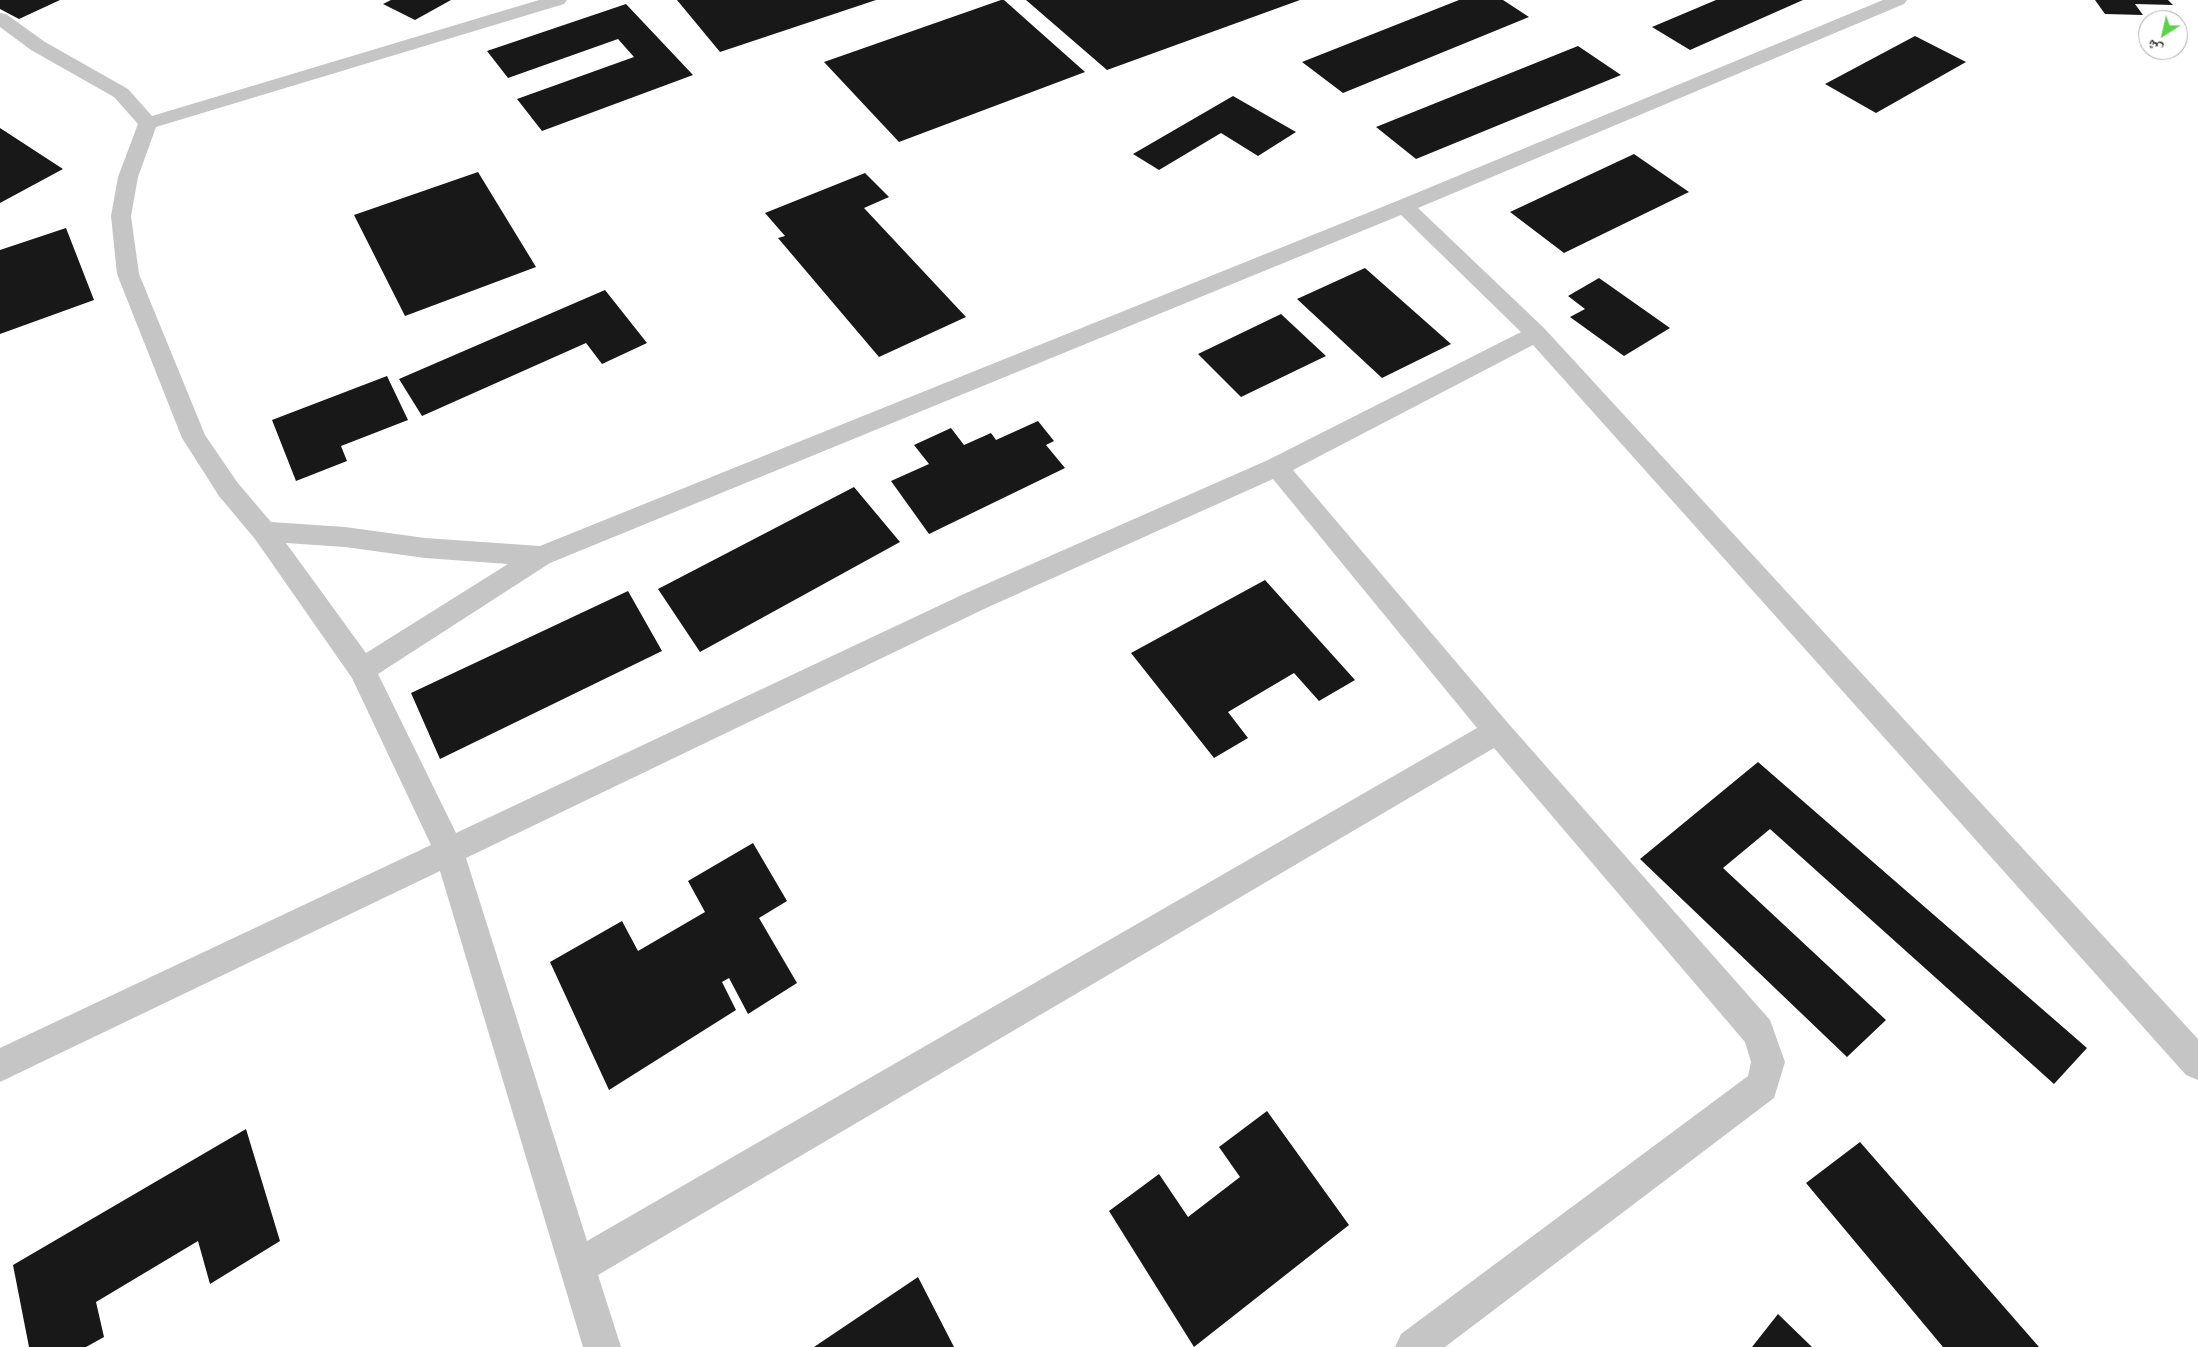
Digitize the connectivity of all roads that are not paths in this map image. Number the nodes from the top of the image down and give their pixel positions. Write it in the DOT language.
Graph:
graph roads {
  1 [pos="558,0"];
  2 [pos="1898,0"];
  3 [pos="0,18"];
  4 [pos="148,123"];
  5 [pos="1404,206"];
  6 [pos="1536,334"];
  7 [pos="1277,466"];
  8 [pos="264,532"];
  9 [pos="541,556"];
  10 [pos="362,670"];
  11 [pos="1497,731"];
  12 [pos="449,851"];
  13 [pos="2198,1063"];
  14 [pos="0,1065"];
  15 [pos="577,1266"];
  16 [pos="602,1347"];
  17 [pos="1414,1347"];
  1 -- 4 [label="street"];
  2 -- 5 [label="street"];
  3 -- 4 [label="street"];
  4 -- 8 [label="street"];
  5 -- 6 [label="street"];
  5 -- 9 [label="street"];
  6 -- 7 [label="street"];
  6 -- 13 [label="street"];
  7 -- 11 [label="street"];
  7 -- 12 [label="street"];
  8 -- 9 [label="street"];
  8 -- 10 [label="street"];
  9 -- 10 [label="street"];
  10 -- 12 [label="street"];
  11 -- 15 [label="street"];
  11 -- 17 [label="street"];
  12 -- 14 [label="street"];
  12 -- 15 [label="street"];
  15 -- 16 [label="street"];
}
